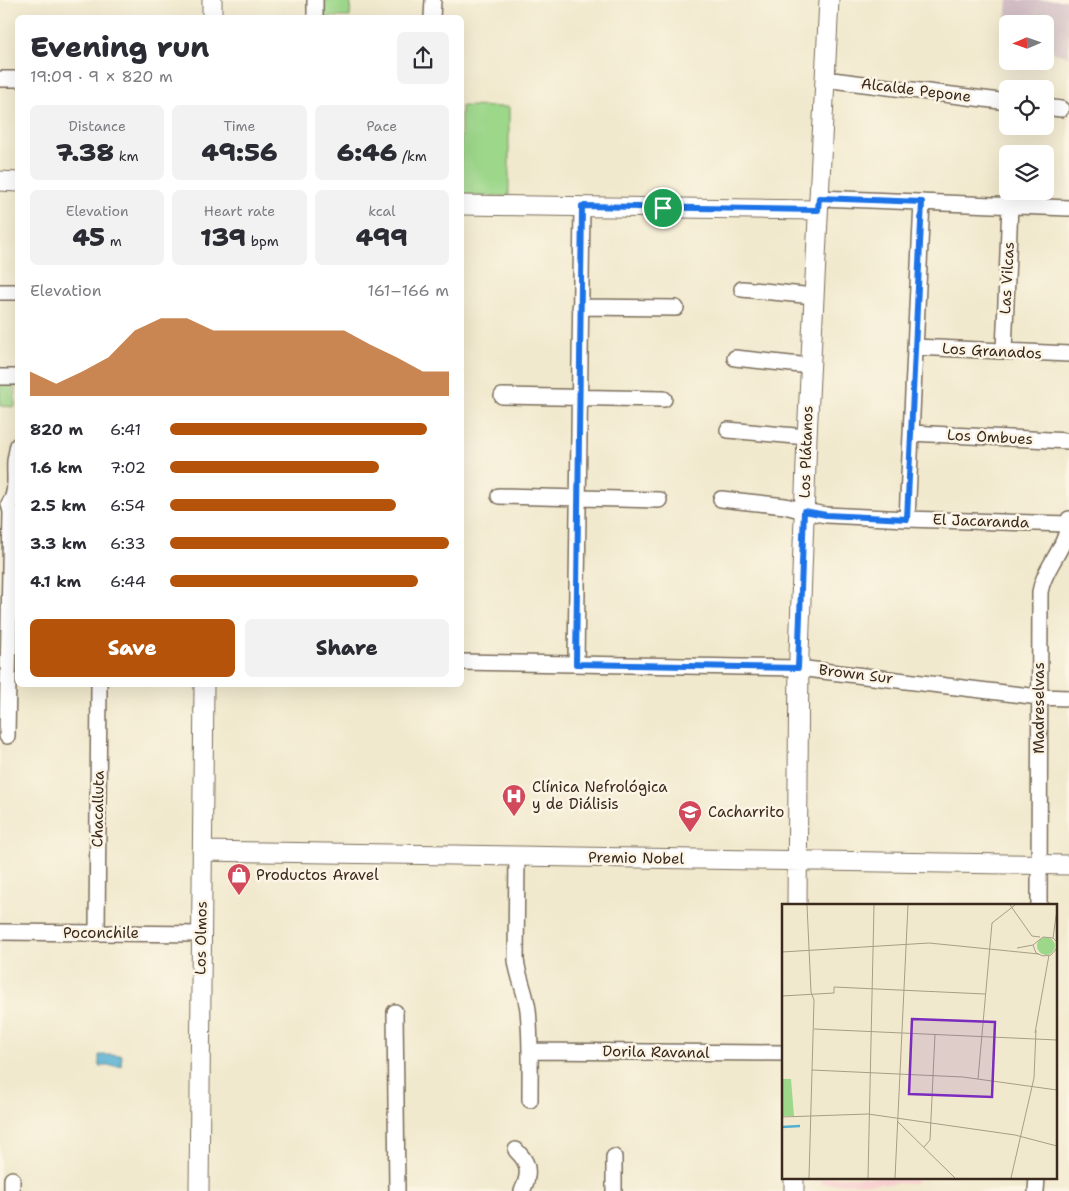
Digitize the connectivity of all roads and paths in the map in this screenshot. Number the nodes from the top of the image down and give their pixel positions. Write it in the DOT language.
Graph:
graph roads {
  1 [pos="212,0"];
  2 [pos="315,0"];
  3 [pos="433,0"];
  4 [pos="828,0"];
  5 [pos="212,15"];
  6 [pos="315,15"];
  7 [pos="432,15"];
  8 [pos="0,79"];
  9 [pos="15,79"];
  10 [pos="824,79"];
  11 [pos="999,101"];
  12 [pos="1054,109"];
  13 [pos="1061,110"];
  14 [pos="0,181"];
  15 [pos="15,182"];
  16 [pos="922,202"];
  17 [pos="818,204"];
  18 [pos="464,205"];
  19 [pos="1010,205"];
  20 [pos="582,206"];
  21 [pos="1069,208"];
  22 [pos="742,289"];
  23 [pos="0,292"];
  24 [pos="15,292"];
  25 [pos="814,296"];
  26 [pos="580,307"];
  27 [pos="676,308"];
  28 [pos="915,347"];
  29 [pos="1004,351"];
  30 [pos="1069,354"];
  31 [pos="735,358"];
  32 [pos="810,366"];
  33 [pos="0,377"];
  34 [pos="15,377"];
  35 [pos="502,396"];
  36 [pos="579,397"];
  37 [pos="664,399"];
  38 [pos="728,430"];
  39 [pos="911,433"];
  40 [pos="807,438"];
  41 [pos="1069,440"];
  42 [pos="15,460"];
  43 [pos="499,496"];
  44 [pos="578,498"];
  45 [pos="721,499"];
  46 [pos="659,500"];
  47 [pos="4,501"];
  48 [pos="804,511"];
  49 [pos="907,519"];
  50 [pos="1069,521"];
  51 [pos="9,660"];
  52 [pos="464,662"];
  53 [pos="576,664"];
  54 [pos="798,668"];
  55 [pos="99,687"];
  56 [pos="204,687"];
  57 [pos="1039,697"];
  58 [pos="1069,698"];
  59 [pos="2,738"];
  60 [pos="202,851"];
  61 [pos="517,856"];
  62 [pos="797,861"];
  63 [pos="1039,865"];
  64 [pos="1069,865"];
  65 [pos="796,904"];
  66 [pos="1039,904"];
  67 [pos="0,932"];
  68 [pos="97,933"];
  69 [pos="202,934"];
  70 [pos="396,1012"];
  71 [pos="530,1051"];
  72 [pos="782,1053"];
  73 [pos="530,1100"];
  74 [pos="516,1150"];
  75 [pos="614,1157"];
  76 [pos="794,1178"];
  77 [pos="1037,1178"];
  78 [pos="199,1191"];
  79 [pos="397,1191"];
  80 [pos="522,1191"];
  81 [pos="614,1191"];
  82 [pos="794,1191"];
  83 [pos="1036,1191"];
  1 -- 5 [label="street"];
  2 -- 6 [label="street"];
  3 -- 7 [label="street"];
  4 -- 10 [label="street, Los Plátanos"];
  8 -- 9 [label="street"];
  10 -- 11 [label="street, Alcalde Pepone"];
  10 -- 17 [label="street, Los Plátanos"];
  12 -- 13 [label="street"];
  14 -- 15 [label="street"];
  16 -- 17 [label="street"];
  16 -- 19 [label="street"];
  16 -- 28 [label="street"];
  17 -- 20 [label="street"];
  17 -- 25 [label="street, Los Plátanos"];
  18 -- 20 [label="street"];
  19 -- 21 [label="street"];
  19 -- 29 [label="street, Las Vilcas"];
  20 -- 26 [label="street"];
  22 -- 25 [label="street"];
  23 -- 24 [label="street"];
  25 -- 32 [label="street, Los Plátanos"];
  26 -- 27 [label="street"];
  26 -- 36 [label="street"];
  28 -- 29 [label="street, Los Granados"];
  28 -- 39 [label="street"];
  29 -- 30 [label="street, Los Granados"];
  31 -- 32 [label="street"];
  32 -- 40 [label="street, Los Plátanos"];
  33 -- 34 [label="street"];
  35 -- 36 [label="street"];
  36 -- 37 [label="street"];
  36 -- 44 [label="street"];
  38 -- 40 [label="street"];
  39 -- 41 [label="street, Los Ombues"];
  39 -- 49 [label="street"];
  40 -- 48 [label="street, Los Plátanos"];
  42 -- 47 [label="street"];
  43 -- 44 [label="street"];
  44 -- 46 [label="street"];
  44 -- 53 [label="street"];
  45 -- 48 [label="street, El Jacaranda"];
  47 -- 51 [label="street"];
  48 -- 49 [label="street, El Jacaranda"];
  48 -- 54 [label="street, Los Plátanos"];
  49 -- 50 [label="street, El Jacaranda"];
  50 -- 57 [label="street, Madreselvas"];
  51 -- 59 [label="street"];
  52 -- 53 [label="street, Brown Sur"];
  53 -- 54 [label="street, Brown Sur"];
  54 -- 57 [label="street, Brown Sur"];
  54 -- 62 [label="street, Los Plátanos"];
  55 -- 68 [label="street, Chacalluta"];
  56 -- 60 [label="street, Los Olmos"];
  57 -- 58 [label="street, Brown Sur"];
  57 -- 63 [label="street, Madreselvas"];
  60 -- 61 [label="street, Premio Nobel"];
  60 -- 69 [label="street, Los Olmos"];
  61 -- 62 [label="street, Premio Nobel"];
  61 -- 71 [label="street"];
  62 -- 63 [label="street, Premio Nobel"];
  62 -- 65 [label="street, Los Plátanos"];
  63 -- 64 [label="street, Premio Nobel"];
  63 -- 66 [label="street, Madreselvas"];
  67 -- 68 [label="street, Poconchile"];
  68 -- 69 [label="street, Poconchile"];
  69 -- 78 [label="street, Los Olmos"];
  70 -- 79 [label="street"];
  71 -- 72 [label="street, Dorila Ravanal"];
  71 -- 73 [label="street"];
  74 -- 80 [label="street"];
  75 -- 81 [label="street"];
  76 -- 82 [label="street"];
  77 -- 83 [label="street"];
}
